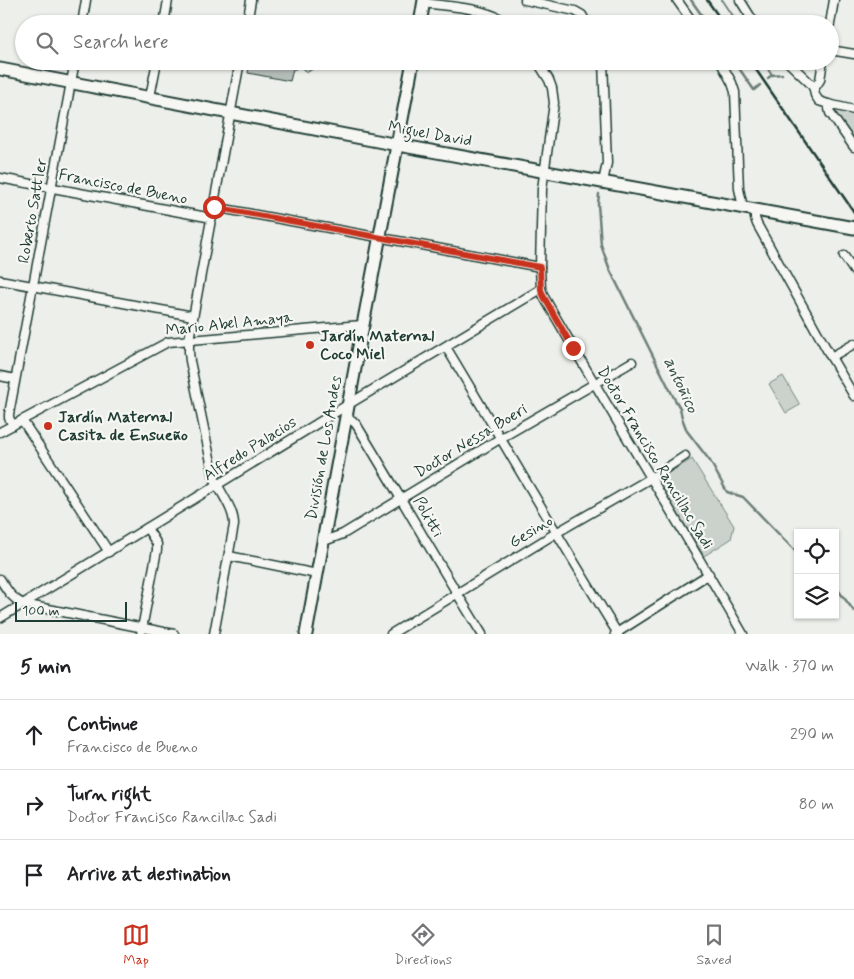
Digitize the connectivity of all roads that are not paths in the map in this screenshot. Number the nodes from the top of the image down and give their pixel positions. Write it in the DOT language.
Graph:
graph roads {
  1 [pos="86,0"];
  2 [pos="168,0"];
  3 [pos="251,0"];
  4 [pos="525,0"];
  5 [pos="677,0"];
  6 [pos="740,0"];
  7 [pos="834,0"];
  8 [pos="424,2"];
  9 [pos="84,15"];
  10 [pos="166,15"];
  11 [pos="248,15"];
  12 [pos="422,15"];
  13 [pos="494,15"];
  14 [pos="582,15"];
  15 [pos="688,15"];
  16 [pos="750,15"];
  17 [pos="832,15"];
  18 [pos="839,52"];
  19 [pos="854,54"];
  20 [pos="0,69"];
  21 [pos="73,70"];
  22 [pos="155,70"];
  23 [pos="238,70"];
  24 [pos="411,70"];
  25 [pos="543,70"];
  26 [pos="603,70"];
  27 [pos="725,70"];
  28 [pos="796,70"];
  29 [pos="822,70"];
  30 [pos="71,82"];
  31 [pos="814,89"];
  32 [pos="150,97"];
  33 [pos="828,104"];
  34 [pos="854,110"];
  35 [pos="230,113"];
  36 [pos="398,145"];
  37 [pos="854,147"];
  38 [pos="544,171"];
  39 [pos="0,178"];
  40 [pos="603,182"];
  41 [pos="51,187"];
  42 [pos="214,207"];
  43 [pos="743,207"];
  44 [pos="755,210"];
  45 [pos="212,218"];
  46 [pos="854,228"];
  47 [pos="380,238"];
  48 [pos="844,256"];
  49 [pos="540,267"];
  50 [pos="854,271"];
  51 [pos="0,280"];
  52 [pos="33,286"];
  53 [pos="541,290"];
  54 [pos="194,316"];
  55 [pos="363,325"];
  56 [pos="189,340"];
  57 [pos="854,344"];
  58 [pos="446,347"];
  59 [pos="831,357"];
  60 [pos="632,362"];
  61 [pos="0,376"];
  62 [pos="15,379"];
  63 [pos="594,384"];
  64 [pos="854,396"];
  65 [pos="348,410"];
  66 [pos="22,420"];
  67 [pos="12,425"];
  68 [pos="0,432"];
  69 [pos="501,438"];
  70 [pos="685,456"];
  71 [pos="651,478"];
  72 [pos="217,485"];
  73 [pos="402,498"];
  74 [pos="147,528"];
  75 [pos="556,533"];
  76 [pos="324,541"];
  77 [pos="109,552"];
  78 [pos="229,556"];
  79 [pos="317,574"];
  80 [pos="709,574"];
  81 [pos="0,579"];
  82 [pos="457,594"];
  83 [pos="22,604"];
  84 [pos="0,618"];
  85 [pos="141,631"];
  86 [pos="174,634"];
  87 [pos="214,634"];
  88 [pos="306,634"];
  89 [pos="391,634"];
  90 [pos="482,634"];
  91 [pos="617,634"];
  92 [pos="743,634"];
  1 -- 9 [label="street"];
  2 -- 10 [label="street"];
  3 -- 11 [label="street"];
  4 -- 14 [label="street"];
  5 -- 15 [label="street"];
  6 -- 16 [label="street"];
  7 -- 17 [label="street"];
  8 -- 12 [label="street"];
  8 -- 13 [label="street"];
  18 -- 19 [label="street"];
  20 -- 30 [label="street, Miguel David"];
  21 -- 30 [label="street, Roberto Sattler"];
  22 -- 32 [label="street"];
  23 -- 35 [label="street"];
  24 -- 36 [label="street, División de Los Andes"];
  25 -- 38 [label="street, Doctor Francisco Rancillac Sadi"];
  26 -- 40 [label="street"];
  27 -- 43 [label="street"];
  28 -- 31 [label="street"];
  29 -- 31 [label="street"];
  30 -- 32 [label="street, Miguel David"];
  30 -- 41 [label="street, Roberto Sattler"];
  31 -- 33 [label="street"];
  32 -- 35 [label="street, Miguel David"];
  33 -- 34 [label="street"];
  33 -- 37 [label="street"];
  35 -- 36 [label="street, Miguel David"];
  35 -- 42 [label="street"];
  36 -- 38 [label="street, Miguel David"];
  36 -- 47 [label="street, División de Los Andes"];
  38 -- 40 [label="street, Miguel David"];
  38 -- 49 [label="street, Doctor Francisco Rancillac Sadi"];
  39 -- 41 [label="street, Francisco de Bueno"];
  40 -- 43 [label="street, Miguel David"];
  41 -- 45 [label="street, Francisco de Bueno"];
  41 -- 52 [label="street, Roberto Sattler"];
  42 -- 45 [label="street"];
  42 -- 47 [label="street"];
  43 -- 44 [label="street, Miguel David"];
  44 -- 46 [label="street, Miguel David"];
  44 -- 59 [label="street"];
  45 -- 54 [label="street"];
  47 -- 49 [label="street"];
  47 -- 55 [label="street, División de Los Andes"];
  48 -- 50 [label="street"];
  49 -- 53 [label="street, Doctor Francisco Rancillac Sadi"];
  51 -- 52 [label="street"];
  52 -- 54 [label="street"];
  52 -- 62 [label="street, Roberto Sattler"];
  53 -- 58 [label="street, Alfredo Palacios"];
  53 -- 63 [label="street, Doctor Francisco Rancillac Sadi"];
  54 -- 56 [label="street"];
  55 -- 56 [label="street, Mario Abel Amaya"];
  55 -- 65 [label="street, División de Los Andes"];
  56 -- 66 [label="street, Mario Abel Amaya"];
  56 -- 72 [label="street"];
  57 -- 59 [label="street"];
  58 -- 65 [label="street, Alfredo Palacios"];
  58 -- 69 [label="street"];
  59 -- 64 [label="street"];
  60 -- 63 [label="street, Doctor Nessa Boeri"];
  61 -- 62 [label="street"];
  62 -- 67 [label="street, Roberto Sattler"];
  63 -- 69 [label="street, Doctor Nessa Boeri"];
  63 -- 71 [label="street, Doctor Francisco Rancillac Sadi"];
  65 -- 72 [label="street, Alfredo Palacios"];
  65 -- 73 [label="street, Politti"];
  65 -- 76 [label="street, División de Los Andes"];
  66 -- 67 [label="street, Mario Abel Amaya"];
  66 -- 77 [label="street"];
  67 -- 68 [label="street, Mario Abel Amaya"];
  69 -- 73 [label="street, Doctor Nessa Boeri"];
  69 -- 75 [label="street"];
  70 -- 71 [label="street, Gesino"];
  71 -- 75 [label="street, Gesino"];
  71 -- 80 [label="street, Doctor Francisco Rancillac Sadi"];
  72 -- 74 [label="street, Alfredo Palacios"];
  72 -- 78 [label="street"];
  73 -- 76 [label="street, Doctor Nessa Boeri"];
  73 -- 82 [label="street, Politti"];
  74 -- 77 [label="street, Alfredo Palacios"];
  74 -- 85 [label="street"];
  75 -- 82 [label="street, Gesino"];
  75 -- 91 [label="street"];
  76 -- 79 [label="street, División de Los Andes"];
  77 -- 83 [label="street, Alfredo Palacios"];
  78 -- 79 [label="street"];
  78 -- 87 [label="street"];
  79 -- 88 [label="street, División de Los Andes"];
  80 -- 91 [label="street"];
  80 -- 92 [label="street, Doctor Francisco Rancillac Sadi"];
  81 -- 83 [label="street"];
  82 -- 89 [label="street, Gesino"];
  82 -- 90 [label="street, Politti"];
  83 -- 84 [label="street, Alfredo Palacios"];
  83 -- 85 [label="street"];
  85 -- 86 [label="street"];
}
